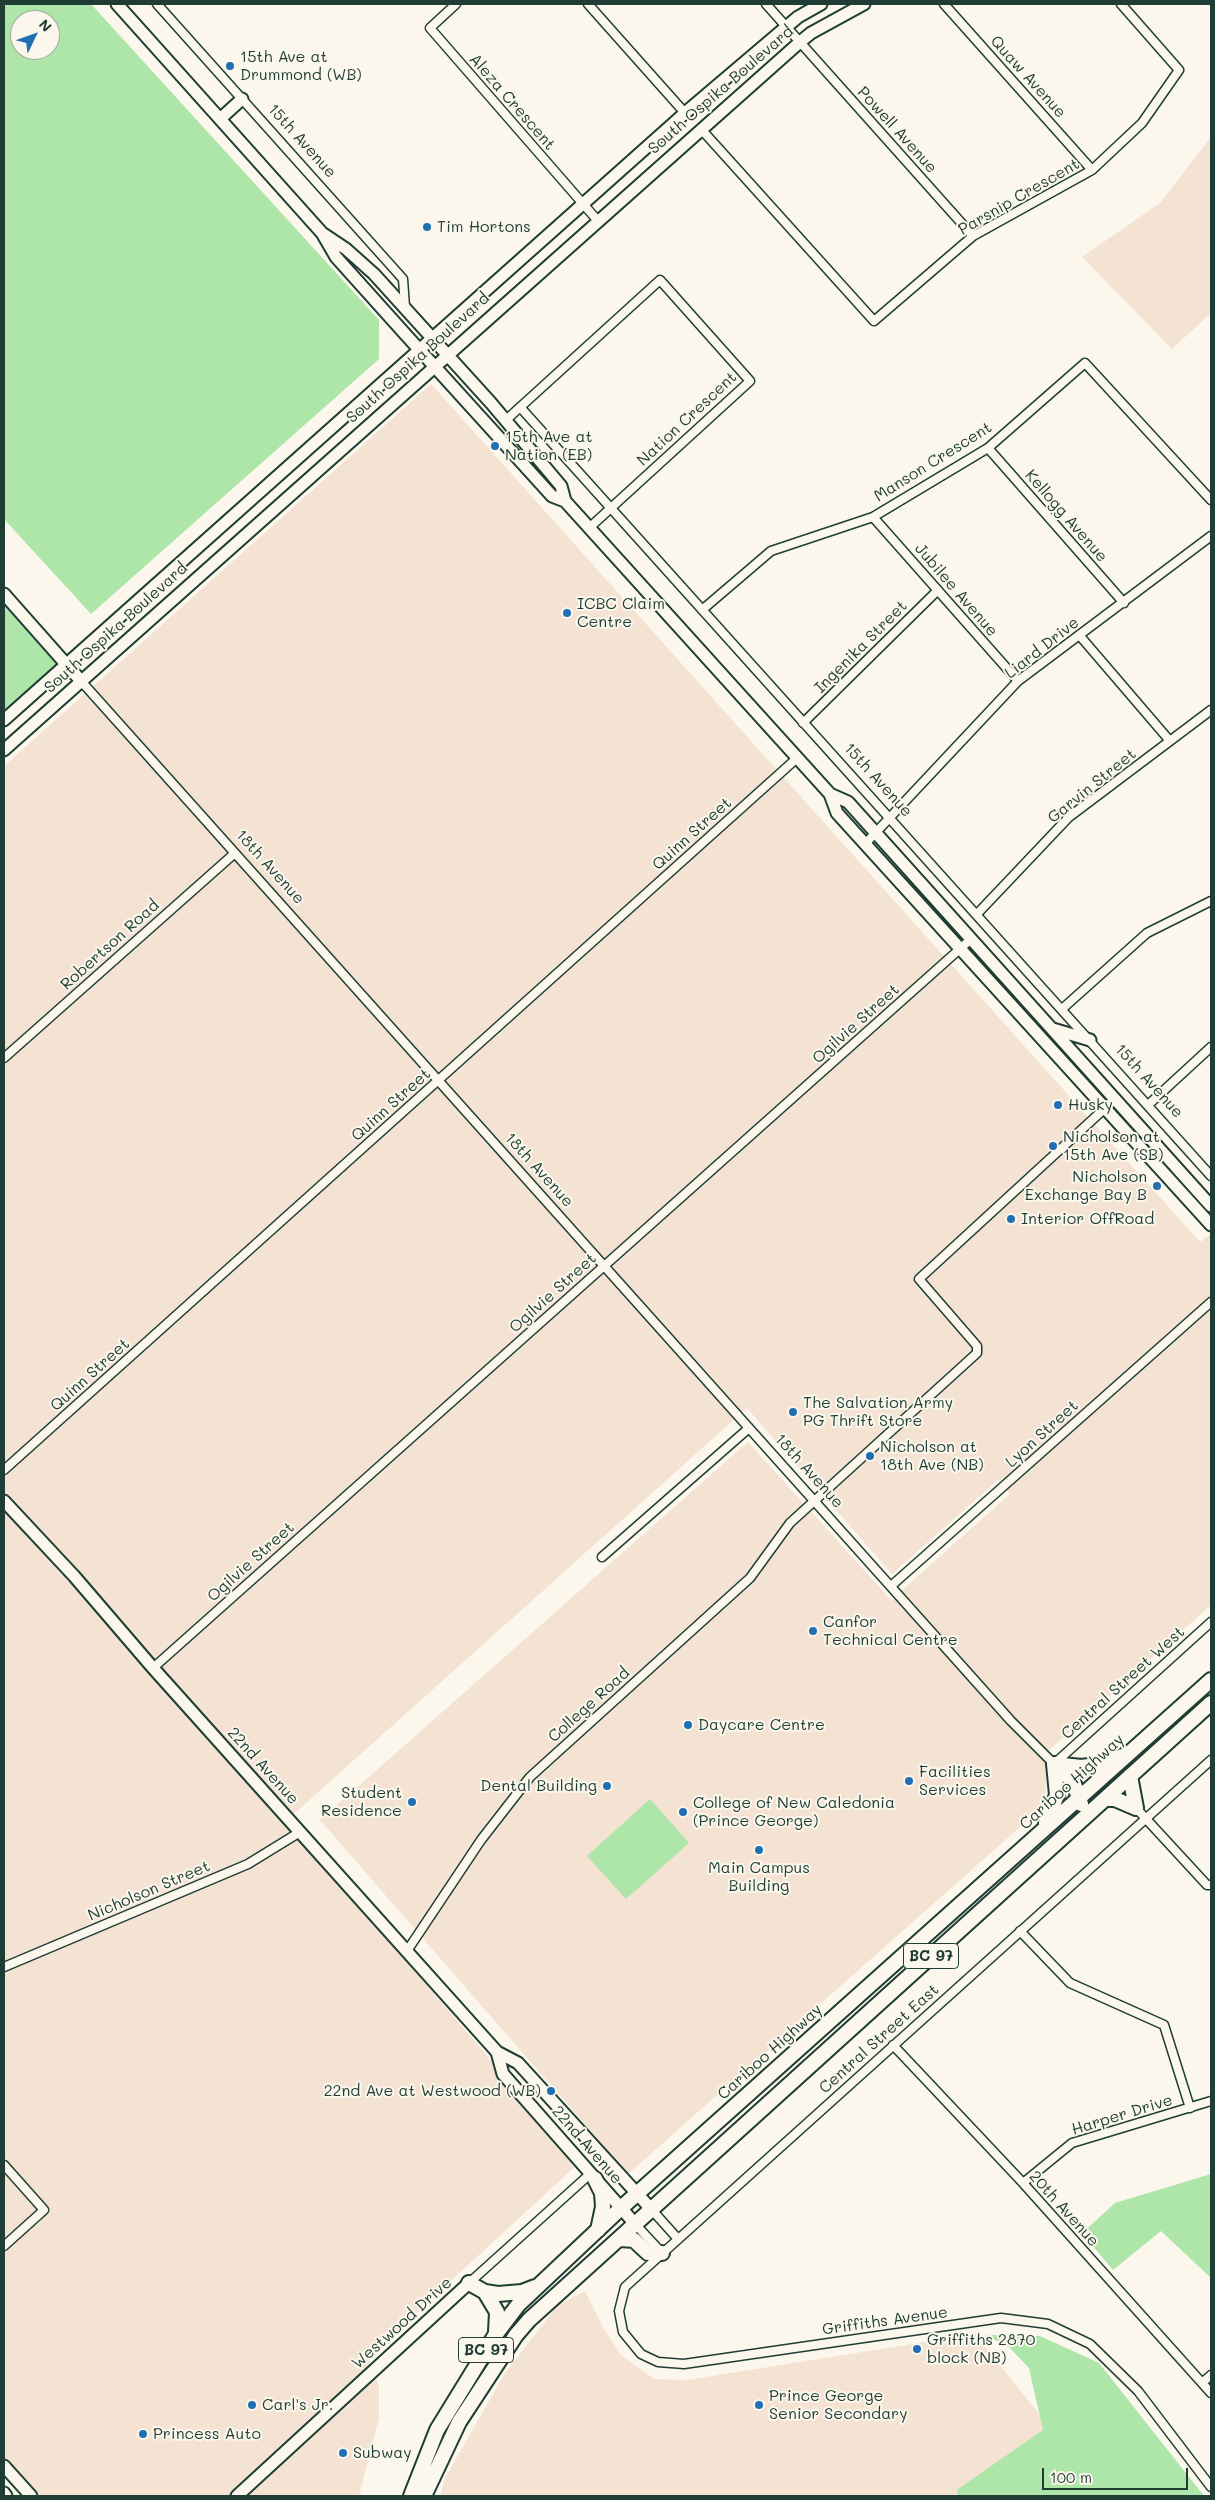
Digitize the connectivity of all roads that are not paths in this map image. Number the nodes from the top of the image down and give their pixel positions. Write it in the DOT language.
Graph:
graph roads {
  1 [pos="117,4"];
  2 [pos="157,4"];
  3 [pos="456,4"];
  4 [pos="588,4"];
  5 [pos="766,4"];
  6 [pos="821,4"];
  7 [pos="864,4"];
  8 [pos="944,4"];
  9 [pos="1121,4"];
  10 [pos="786,27"];
  11 [pos="800,42"];
  12 [pos="242,99"];
  13 [pos="685,113"];
  14 [pos="220,119"];
  15 [pos="701,129"];
  16 [pos="1092,170"];
  17 [pos="583,204"];
  18 [pos="598,221"];
  19 [pos="322,233"];
  20 [pos="973,236"];
  21 [pos="405,308"];
  22 [pos="432,338"];
  23 [pos="419,350"];
  24 [pos="447,354"];
  25 [pos="434,366"];
  26 [pos="520,407"];
  27 [pos="506,420"];
  28 [pos="988,448"];
  29 [pos="1211,500"];
  30 [pos="565,501"];
  31 [pos="610,508"];
  32 [pos="873,517"];
  33 [pos="589,528"];
  34 [pos="1211,536"];
  35 [pos="938,590"];
  36 [pos="4,594"];
  37 [pos="1124,603"];
  38 [pos="702,610"];
  39 [pos="1080,636"];
  40 [pos="67,664"];
  41 [pos="81,681"];
  42 [pos="1018,681"];
  43 [pos="1211,710"];
  44 [pos="4,720"];
  45 [pos="803,723"];
  46 [pos="1170,741"];
  47 [pos="4,750"];
  48 [pos="796,759"];
  49 [pos="830,794"];
  50 [pos="890,818"];
  51 [pos="876,833"];
  52 [pos="865,844"];
  53 [pos="235,852"];
  54 [pos="1211,901"];
  55 [pos="977,914"];
  56 [pos="971,939"];
  57 [pos="960,949"];
  58 [pos="1062,1009"];
  59 [pos="1052,1028"];
  60 [pos="1090,1040"];
  61 [pos="1211,1047"];
  62 [pos="4,1058"];
  63 [pos="439,1080"];
  64 [pos="1115,1099"];
  65 [pos="1148,1104"];
  66 [pos="1105,1109"];
  67 [pos="1211,1176"];
  68 [pos="1211,1206"];
  69 [pos="1211,1225"];
  70 [pos="604,1266"];
  71 [pos="1211,1302"];
  72 [pos="749,1428"];
  73 [pos="4,1470"];
  74 [pos="4,1501"];
  75 [pos="815,1502"];
  76 [pos="602,1557"];
  77 [pos="891,1586"];
  78 [pos="1211,1622"];
  79 [pos="153,1668"];
  80 [pos="1211,1680"];
  81 [pos="1211,1703"];
  82 [pos="1133,1750"];
  83 [pos="1211,1760"];
  84 [pos="1054,1764"];
  85 [pos="1130,1776"];
  86 [pos="1080,1798"];
  87 [pos="1105,1798"];
  88 [pos="1141,1813"];
  89 [pos="1076,1824"];
  90 [pos="300,1832"];
  91 [pos="1039,1834"];
  92 [pos="1211,1885"];
  93 [pos="1020,1931"];
  94 [pos="407,1951"];
  95 [pos="4,1967"];
  96 [pos="893,2046"];
  97 [pos="498,2052"];
  98 [pos="1211,2101"];
  99 [pos="1190,2108"];
  100 [pos="4,2166"];
  101 [pos="593,2177"];
  102 [pos="1023,2183"];
  103 [pos="637,2193"];
  104 [pos="621,2208"];
  105 [pos="652,2210"];
  106 [pos="636,2225"];
  107 [pos="598,2230"];
  108 [pos="620,2239"];
  109 [pos="678,2239"];
  110 [pos="4,2246"];
  111 [pos="662,2253"];
  112 [pos="469,2283"];
  113 [pos="539,2285"];
  114 [pos="485,2292"];
  115 [pos="496,2334"];
  116 [pos="1211,2375"];
  117 [pos="1202,2383"];
  118 [pos="1211,2393"];
  119 [pos="4,2466"];
  120 [pos="1211,2488"];
  121 [pos="31,2496"];
  122 [pos="237,2496"];
  123 [pos="411,2496"];
  124 [pos="424,2496"];
  1 -- 14 [label="main road"];
  2 -- 12 [label="street, 15th Avenue"];
  3 -- 17 [label="street, Aleza Crescent"];
  4 -- 13 [label="street"];
  5 -- 10 [label="street, Powell Avenue"];
  6 -- 10 [label="main road, South Ospika Boulevard"];
  7 -- 11 [label="main road, South Ospika Boulevard"];
  8 -- 16 [label="street, Quaw Avenue"];
  9 -- 16 [label="street, Parsnip Crescent"];
  10 -- 11 [label="street, Powell Avenue"];
  10 -- 13 [label="main road, South Ospika Boulevard"];
  11 -- 15 [label="main road, South Ospika Boulevard"];
  11 -- 20 [label="street, Powell Avenue"];
  12 -- 14 [label="main road"];
  12 -- 21 [label="street, 15th Avenue"];
  13 -- 17 [label="main road, South Ospika Boulevard"];
  14 -- 19 [label="main road"];
  15 -- 18 [label="main road, South Ospika Boulevard"];
  15 -- 20 [label="street, Parsnip Crescent"];
  16 -- 20 [label="street, Parsnip Crescent"];
  17 -- 18 [label="street, Aleza Crescent"];
  17 -- 22 [label="main road, South Ospika Boulevard"];
  18 -- 24 [label="main road, South Ospika Boulevard"];
  19 -- 21 [label="main road"];
  19 -- 23 [label="main road"];
  21 -- 22 [label="main road"];
  22 -- 23 [label="main road, South Ospika Boulevard"];
  22 -- 24 [label="main road"];
  23 -- 25 [label="main road"];
  23 -- 40 [label="main road, South Ospika Boulevard"];
  24 -- 25 [label="main road, South Ospika Boulevard"];
  24 -- 27 [label="main road"];
  25 -- 30 [label="main road"];
  25 -- 41 [label="main road, South Ospika Boulevard"];
  26 -- 27 [label="street, Nation Crescent"];
  26 -- 31 [label="street, 15th Avenue"];
  26 -- 31 [label="street, Nation Crescent"];
  27 -- 30 [label="main road"];
  28 -- 29 [label="street, Manson Crescent"];
  28 -- 32 [label="street, Manson Crescent"];
  28 -- 37 [label="street, Kellogg Avenue"];
  30 -- 33 [label="main road"];
  31 -- 33 [label="street, Nation Crescent"];
  31 -- 38 [label="street, 15th Avenue"];
  32 -- 35 [label="street, Jubilee Avenue"];
  32 -- 38 [label="street, Manson Crescent"];
  33 -- 48 [label="main road"];
  34 -- 37 [label="street, Liard Drive"];
  35 -- 42 [label="street, Jubilee Avenue"];
  35 -- 45 [label="street, Ingenika Street"];
  36 -- 40 [label="main road, 18th Avenue"];
  37 -- 39 [label="street, Liard Drive"];
  38 -- 45 [label="street, 15th Avenue"];
  39 -- 42 [label="street, Liard Drive"];
  39 -- 46 [label="street"];
  40 -- 41 [label="main road, 18th Avenue"];
  40 -- 44 [label="main road, South Ospika Boulevard"];
  41 -- 47 [label="main road, South Ospika Boulevard"];
  41 -- 53 [label="street, 18th Avenue"];
  42 -- 50 [label="street, Liard Drive"];
  43 -- 46 [label="street, Garvin Street"];
  45 -- 50 [label="street, 15th Avenue"];
  46 -- 55 [label="street, Garvin Street"];
  48 -- 49 [label="main road"];
  48 -- 63 [label="street, Quinn Street"];
  49 -- 51 [label="main road"];
  49 -- 52 [label="main road"];
  50 -- 51 [label="street, Liard Drive"];
  50 -- 55 [label="street, 15th Avenue"];
  51 -- 52 [label="street, Liard Drive"];
  51 -- 56 [label="main road"];
  52 -- 57 [label="main road"];
  53 -- 62 [label="street, Robertson Road"];
  53 -- 63 [label="street, 18th Avenue"];
  54 -- 58 [label="street"];
  55 -- 58 [label="street, 15th Avenue"];
  56 -- 57 [label="street, Ogilvie Street"];
  56 -- 59 [label="main road"];
  57 -- 66 [label="main road"];
  57 -- 70 [label="street, Ogilvie Street"];
  58 -- 60 [label="street, 15th Avenue"];
  59 -- 60 [label="main road"];
  59 -- 64 [label="main road"];
  60 -- 65 [label="street, 15th Avenue"];
  61 -- 65 [label="street"];
  63 -- 70 [label="street, 18th Avenue"];
  63 -- 73 [label="street, Quinn Street"];
  64 -- 66 [label="street"];
  64 -- 68 [label="main road"];
  65 -- 67 [label="street, 15th Avenue"];
  66 -- 69 [label="main road"];
  66 -- 75 [label="street"];
  70 -- 72 [label="street, 18th Avenue"];
  70 -- 79 [label="street, Ogilvie Street"];
  71 -- 77 [label="street, Lyon Street"];
  72 -- 75 [label="street, 18th Avenue"];
  72 -- 76 [label="street"];
  74 -- 79 [label="main road, 22nd Avenue"];
  75 -- 77 [label="street, 18th Avenue"];
  75 -- 94 [label="street, College Road"];
  77 -- 84 [label="street, 18th Avenue"];
  78 -- 84 [label="street, Central Street West"];
  79 -- 90 [label="main road, 22nd Avenue"];
  80 -- 82 [label="highway, Cariboo Highway / BC 97"];
  81 -- 85 [label="highway, BC 97"];
  82 -- 84 [label="highway"];
  82 -- 86 [label="highway, Cariboo Highway / BC 97"];
  83 -- 88 [label="street, Central Street East"];
  84 -- 86 [label="highway"];
  84 -- 91 [label="highway"];
  85 -- 87 [label="highway, BC 97"];
  85 -- 88 [label="highway"];
  86 -- 89 [label="highway"];
  86 -- 91 [label="highway, Cariboo Highway / BC 97"];
  87 -- 88 [label="highway"];
  87 -- 89 [label="highway, BC 97"];
  88 -- 92 [label="street"];
  88 -- 93 [label="street, Central Street East"];
  89 -- 105 [label="highway, BC 97"];
  90 -- 94 [label="main road, 22nd Avenue"];
  90 -- 95 [label="street, Nicholson Street"];
  91 -- 103 [label="highway, Cariboo Highway / BC 97"];
  93 -- 96 [label="street, Central Street East"];
  93 -- 99 [label="street"];
  94 -- 97 [label="main road, 22nd Avenue"];
  96 -- 102 [label="street, 20th Avenue"];
  96 -- 109 [label="street, Central Street East"];
  97 -- 101 [label="main road, 22nd Avenue"];
  97 -- 103 [label="main road, 22nd Avenue"];
  98 -- 99 [label="street, Harper Drive"];
  99 -- 102 [label="street, Harper Drive"];
  100 -- 110 [label="street"];
  101 -- 104 [label="main road, 22nd Avenue"];
  101 -- 107 [label="highway"];
  101 -- 112 [label="street, Westwood Drive"];
  102 -- 117 [label="street, 20th Avenue"];
  103 -- 104 [label="highway, Cariboo Highway / BC 97"];
  103 -- 105 [label="main road, 22nd Avenue"];
  104 -- 106 [label="main road, 22nd Avenue"];
  104 -- 107 [label="highway, Cariboo Highway / BC 97"];
  105 -- 106 [label="highway, BC 97"];
  105 -- 109 [label="street, 22nd Avenue"];
  106 -- 108 [label="highway, BC 97"];
  106 -- 111 [label="street, 22nd Avenue"];
  107 -- 113 [label="highway, Cariboo Highway / BC 97"];
  108 -- 111 [label="highway"];
  108 -- 124 [label="highway, BC 97"];
  109 -- 111 [label="street, Griffiths Avenue"];
  111 -- 120 [label="street, Griffiths Avenue"];
  112 -- 114 [label="highway"];
  112 -- 122 [label="main road, Westwood Drive"];
  113 -- 114 [label="highway"];
  113 -- 115 [label="highway, Cariboo Highway / BC 97"];
  114 -- 115 [label="highway"];
  115 -- 123 [label="highway, Cariboo Highway / BC 97"];
  116 -- 117 [label="street"];
  117 -- 118 [label="street, 20th Avenue"];
  119 -- 121 [label="main road"];
}
